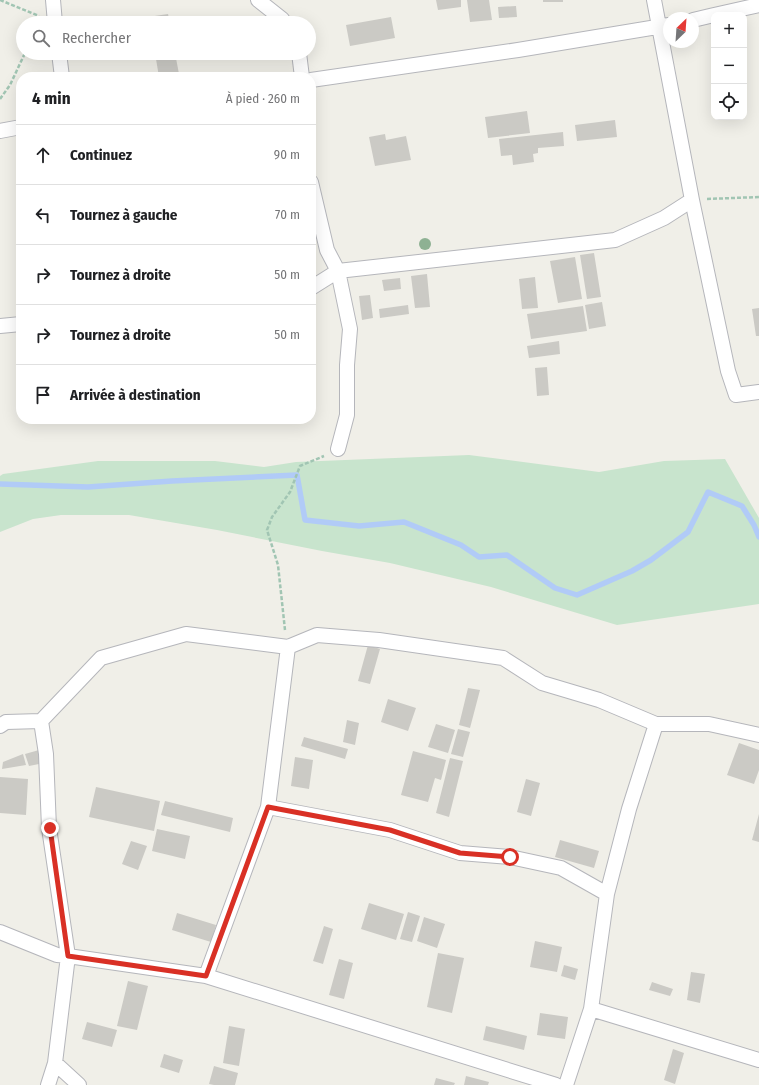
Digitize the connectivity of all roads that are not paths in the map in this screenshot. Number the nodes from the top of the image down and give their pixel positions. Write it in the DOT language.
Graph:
graph roads {
  1 [pos="53,0"];
  2 [pos="258,0"];
  3 [pos="654,0"];
  4 [pos="759,5"];
  5 [pos="728,12"];
  6 [pos="54,16"];
  7 [pos="278,16"];
  8 [pos="711,16"];
  9 [pos="699,19"];
  10 [pos="663,23"];
  11 [pos="663,26"];
  12 [pos="668,48"];
  13 [pos="60,60"];
  14 [pos="300,60"];
  15 [pos="61,72"];
  16 [pos="301,72"];
  17 [pos="316,79"];
  18 [pos="16,128"];
  19 [pos="0,131"];
  20 [pos="692,200"];
  21 [pos="316,203"];
  22 [pos="338,271"];
  23 [pos="316,285"];
  24 [pos="16,324"];
  25 [pos="0,326"];
  26 [pos="759,392"];
  27 [pos="338,449"];
  28 [pos="288,647"];
  29 [pos="41,722"];
  30 [pos="656,724"];
  31 [pos="0,726"];
  32 [pos="759,735"];
  33 [pos="268,807"];
  34 [pos="607,894"];
  35 [pos="0,932"];
  36 [pos="68,956"];
  37 [pos="206,976"];
  38 [pos="591,1009"];
  39 [pos="759,1060"];
  40 [pos="55,1063"];
  41 [pos="48,1085"];
  42 [pos="79,1085"];
  43 [pos="556,1085"];
  44 [pos="566,1085"];
  1 -- 6 [label="street"];
  2 -- 7 [label="street"];
  3 -- 10 [label="street"];
  4 -- 5 [label="street"];
  8 -- 9 [label="street"];
  11 -- 17 [label="street"];
  12 -- 20 [label="street"];
  13 -- 15 [label="street"];
  14 -- 16 [label="street"];
  18 -- 19 [label="street"];
  20 -- 22 [label="street"];
  20 -- 26 [label="street"];
  21 -- 22 [label="street"];
  22 -- 23 [label="street"];
  22 -- 27 [label="street"];
  24 -- 25 [label="street"];
  28 -- 29 [label="street"];
  28 -- 30 [label="street"];
  28 -- 33 [label="street"];
  29 -- 31 [label="street"];
  29 -- 36 [label="street"];
  30 -- 32 [label="street"];
  30 -- 34 [label="street"];
  33 -- 34 [label="street"];
  33 -- 37 [label="street"];
  34 -- 38 [label="street"];
  35 -- 36 [label="street"];
  36 -- 37 [label="street"];
  36 -- 40 [label="street"];
  37 -- 43 [label="street"];
  38 -- 39 [label="street"];
  38 -- 44 [label="street"];
  40 -- 41 [label="street"];
  40 -- 42 [label="street"];
}
